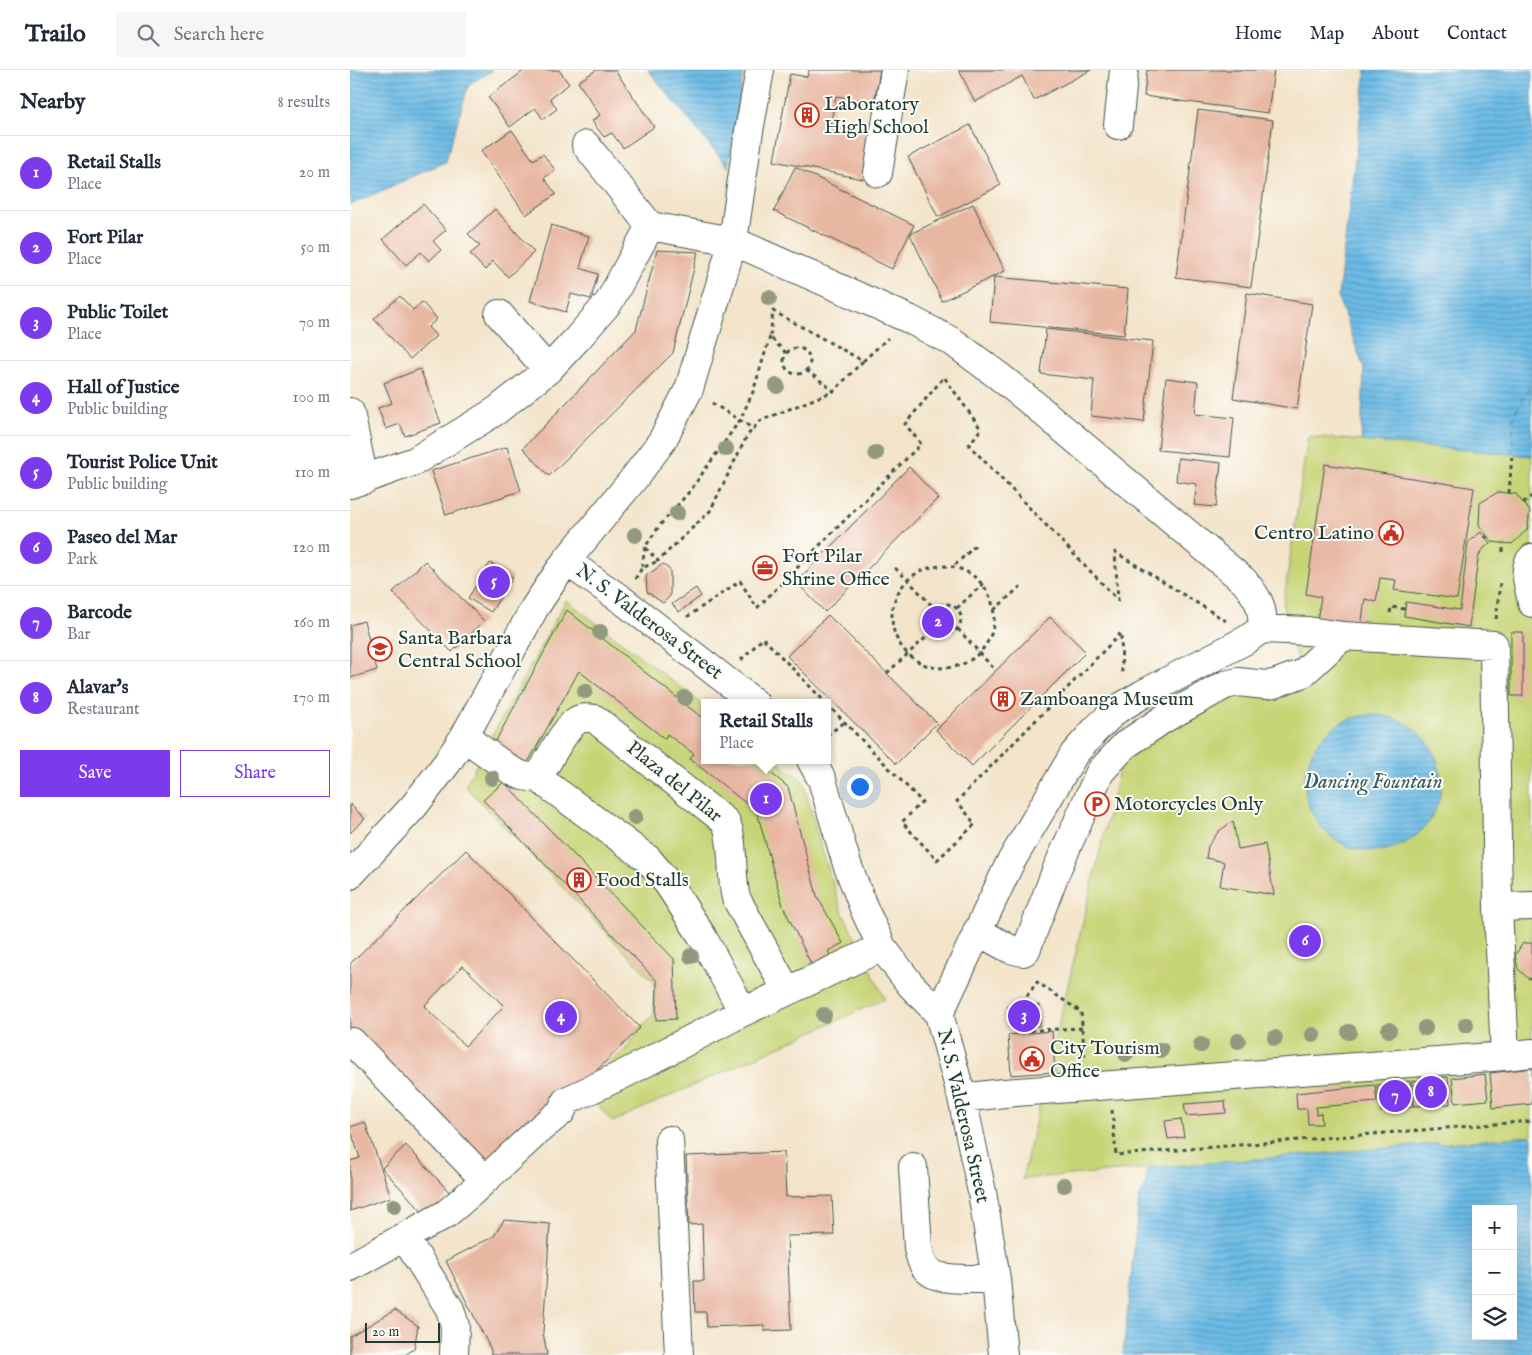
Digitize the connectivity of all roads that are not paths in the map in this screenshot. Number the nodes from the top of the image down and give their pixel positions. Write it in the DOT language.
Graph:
graph roads {
  1 [pos="760,70"];
  2 [pos="895,70"];
  3 [pos="1124,70"];
  4 [pos="1118,125"];
  5 [pos="586,145"];
  6 [pos="878,172"];
  7 [pos="650,226"];
  8 [pos="733,241"];
  9 [pos="499,314"];
  10 [pos="548,370"];
  11 [pos="350,412"];
  12 [pos="357,482"];
  13 [pos="1532,558"];
  14 [pos="566,561"];
  15 [pos="1532,603"];
  16 [pos="1262,629"];
  17 [pos="1343,636"];
  18 [pos="750,699"];
  19 [pos="464,738"];
  20 [pos="813,764"];
  21 [pos="538,778"];
  22 [pos="350,874"];
  23 [pos="1532,906"];
  24 [pos="1498,907"];
  25 [pos="976,931"];
  26 [pos="882,947"];
  27 [pos="787,991"];
  28 [pos="743,1012"];
  29 [pos="939,1014"];
  30 [pos="352,1042"];
  31 [pos="1532,1053"];
  32 [pos="1505,1056"];
  33 [pos="962,1098"];
  34 [pos="669,1140"];
  35 [pos="913,1167"];
  36 [pos="486,1180"];
  37 [pos="405,1238"];
  38 [pos="350,1267"];
  39 [pos="996,1279"];
  40 [pos="454,1355"];
  41 [pos="679,1355"];
  42 [pos="1003,1355"];
  1 -- 8 [label="street"];
  2 -- 6 [label="street"];
  3 -- 4 [label="street"];
  5 -- 7 [label="street"];
  7 -- 8 [label="street"];
  7 -- 10 [label="street"];
  8 -- 14 [label="street"];
  8 -- 16 [label="street"];
  9 -- 10 [label="street"];
  10 -- 12 [label="street"];
  11 -- 12 [label="street"];
  13 -- 15 [label="street"];
  14 -- 18 [label="street, N. S. Valderosa Street"];
  14 -- 19 [label="street"];
  16 -- 17 [label="street"];
  16 -- 25 [label="street"];
  17 -- 24 [label="street"];
  17 -- 25 [label="street"];
  19 -- 21 [label="street"];
  19 -- 22 [label="street"];
  20 -- 26 [label="street, N. S. Valderosa Street"];
  21 -- 27 [label="street, Plaza del Pilar"];
  21 -- 28 [label="street"];
  23 -- 24 [label="street"];
  24 -- 32 [label="street"];
  25 -- 29 [label="street"];
  26 -- 27 [label="street"];
  26 -- 29 [label="street, N. S. Valderosa Street"];
  27 -- 28 [label="street"];
  28 -- 36 [label="street"];
  29 -- 33 [label="street, N. S. Valderosa Street"];
  30 -- 36 [label="street"];
  31 -- 32 [label="street"];
  32 -- 33 [label="street"];
  33 -- 39 [label="street, N. S. Valderosa Street"];
  34 -- 41 [label="street"];
  35 -- 39 [label="street"];
  36 -- 37 [label="street"];
  37 -- 38 [label="street"];
  37 -- 40 [label="street"];
  39 -- 42 [label="street, N. S. Valderosa Street"];
}
